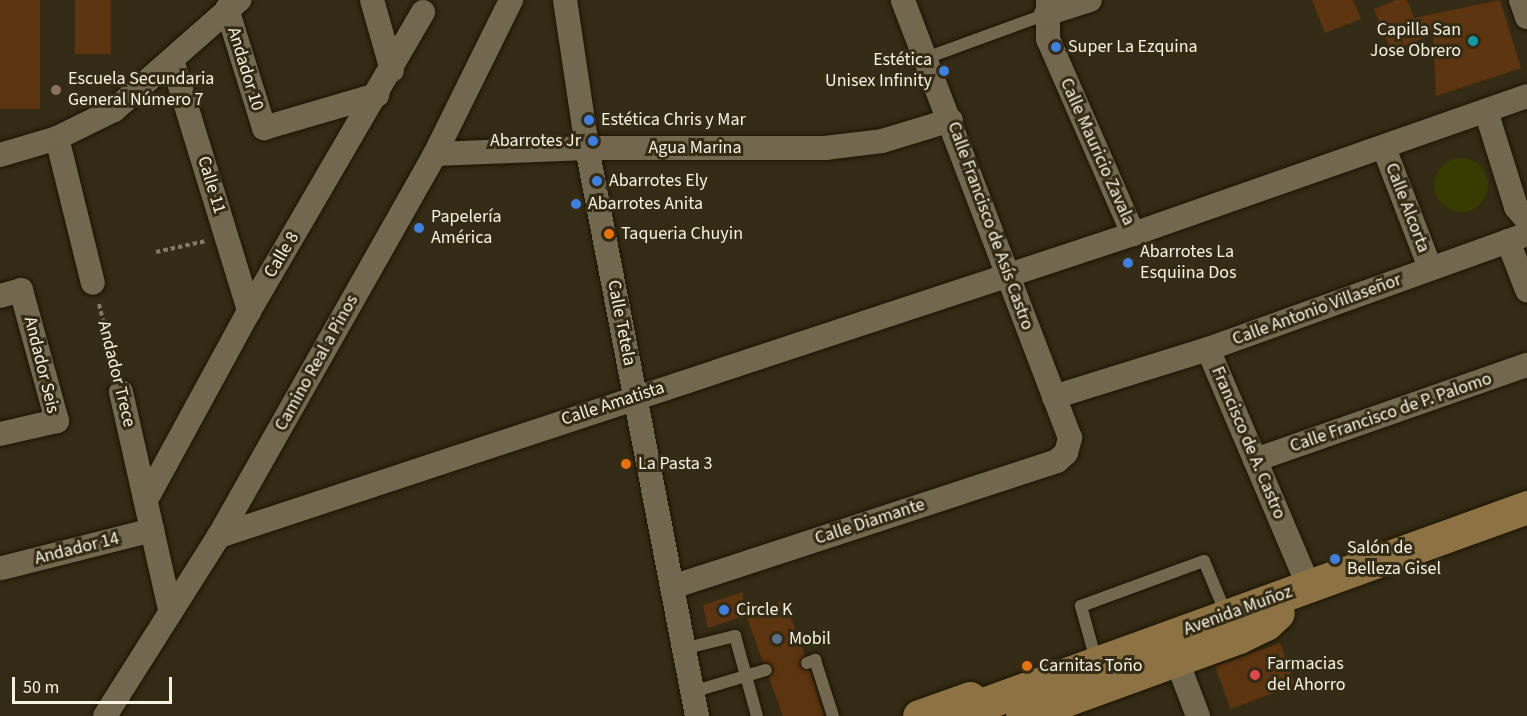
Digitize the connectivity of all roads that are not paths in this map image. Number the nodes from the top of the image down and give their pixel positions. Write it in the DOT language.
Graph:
graph roads {
  1 [pos="372,0"];
  2 [pos="511,0"];
  3 [pos="565,0"];
  4 [pos="903,0"];
  5 [pos="1090,0"];
  6 [pos="1521,0"];
  7 [pos="233,5"];
  8 [pos="1047,7"];
  9 [pos="423,12"];
  10 [pos="1527,17"];
  11 [pos="926,58"];
  12 [pos="172,60"];
  13 [pos="392,70"];
  14 [pos="377,95"];
  15 [pos="1527,96"];
  16 [pos="1486,111"];
  17 [pos="951,120"];
  18 [pos="57,138"];
  19 [pos="587,148"];
  20 [pos="1384,148"];
  21 [pos="435,154"];
  22 [pos="0,155"];
  23 [pos="1527,220"];
  24 [pos="1133,234"];
  25 [pos="1517,237"];
  26 [pos="1430,268"];
  27 [pos="1007,273"];
  28 [pos="93,283"];
  29 [pos="1527,290"];
  30 [pos="11,293"];
  31 [pos="249,310"];
  32 [pos="1208,349"];
  33 [pos="1527,365"];
  34 [pos="121,392"];
  35 [pos="635,397"];
  36 [pos="1054,397"];
  37 [pos="0,434"];
  38 [pos="1066,453"];
  39 [pos="1255,460"];
  40 [pos="146,500"];
  41 [pos="1527,507"];
  42 [pos="1527,525"];
  43 [pos="152,530"];
  44 [pos="219,536"];
  45 [pos="2,568"];
  46 [pos="1308,585"];
  47 [pos="672,586"];
  48 [pos="1222,604"];
  49 [pos="1276,605"];
  50 [pos="170,610"];
  51 [pos="683,649"];
  52 [pos="1094,653"];
  53 [pos="1177,661"];
  54 [pos="807,663"];
  55 [pos="766,670"];
  56 [pos="745,676"];
  57 [pos="692,692"];
  58 [pos="105,716"];
  59 [pos="697,716"];
  60 [pos="757,716"];
  61 [pos="833,716"];
  62 [pos="919,716"];
  63 [pos="950,716"];
  64 [pos="982,716"];
  65 [pos="1022,716"];
  66 [pos="1198,716"];
  1 -- 13 [label="street"];
  2 -- 21 [label="street, Camino Real a Pinos"];
  3 -- 19 [label="street, Calle Tetela"];
  4 -- 11 [label="street, Calle Francisco de Asís Castro"];
  5 -- 8 [label="street"];
  6 -- 10 [label="street"];
  7 -- 12 [label="street"];
  7 -- 14 [label="street, Andador 10"];
  8 -- 11 [label="lane"];
  8 -- 24 [label="street, Calle Mauricio Zavala"];
  9 -- 13 [label="street, Calle 8"];
  11 -- 17 [label="street, Calle Francisco de Asís Castro"];
  12 -- 18 [label="street"];
  12 -- 31 [label="street, Calle 11"];
  13 -- 14 [label="street, Calle 8"];
  14 -- 31 [label="street, Calle 8"];
  15 -- 16 [label="street, Calle Amatista"];
  16 -- 20 [label="street, Calle Amatista"];
  16 -- 23 [label="street"];
  17 -- 19 [label="street, Agua Marina"];
  17 -- 27 [label="street, Calle Francisco de Asís Castro"];
  18 -- 22 [label="street"];
  18 -- 28 [label="street"];
  19 -- 21 [label="street, Agua Marina"];
  19 -- 35 [label="street, Calle Tetela"];
  20 -- 24 [label="street, Calle Amatista"];
  20 -- 26 [label="street, Calle Alcorta"];
  21 -- 44 [label="street, Camino Real a Pinos"];
  24 -- 27 [label="street, Calle Amatista"];
  25 -- 26 [label="street, Calle Antonio Villaseñor"];
  25 -- 29 [label="street"];
  26 -- 32 [label="street, Calle Antonio Villaseñor"];
  27 -- 35 [label="street, Calle Amatista"];
  27 -- 36 [label="street, Calle Francisco de Asís Castro"];
  30 -- 37 [label="street, Andador Seis"];
  31 -- 40 [label="street, Calle 8"];
  32 -- 36 [label="street, Francisco de A. Castro"];
  32 -- 39 [label="street, Francisco de A. Castro"];
  33 -- 39 [label="street, Calle Francisco de P. Palomo"];
  34 -- 40 [label="street, Andador Trece"];
  35 -- 44 [label="street, Calle Amatista"];
  35 -- 47 [label="street, Calle Tetela"];
  36 -- 38 [label="street, Calle Francisco de Asís Castro"];
  38 -- 47 [label="street, Calle Diamante"];
  39 -- 46 [label="street, Francisco de A. Castro"];
  40 -- 43 [label="street, Andador Trece"];
  41 -- 46 [label="main road, Avenida Muñoz"];
  42 -- 49 [label="main road, Avenida Muñoz"];
  43 -- 45 [label="street, Andador 14"];
  43 -- 50 [label="street, Andador Trece"];
  44 -- 50 [label="street, Camino Real a Pinos"];
  46 -- 49 [label="main road, Avenida Muñoz"];
  47 -- 51 [label="street, Calle Tetela"];
  48 -- 49 [label="main road"];
  48 -- 52 [label="main road"];
  48 -- 52 [label="lane"];
  49 -- 53 [label="main road"];
  49 -- 63 [label="main road, Avenida Muñoz"];
  49 -- 64 [label="main road, Avenida Muñoz"];
  50 -- 58 [label="street, Camino Real a Pinos"];
  51 -- 56 [label="lane"];
  51 -- 57 [label="street, Calle Tetela"];
  52 -- 62 [label="main road"];
  53 -- 65 [label="main road"];
  53 -- 66 [label="street"];
  54 -- 61 [label="lane"];
  55 -- 56 [label="lane"];
  56 -- 57 [label="lane"];
  56 -- 60 [label="lane"];
  57 -- 59 [label="street, Calle Tetela"];
}
